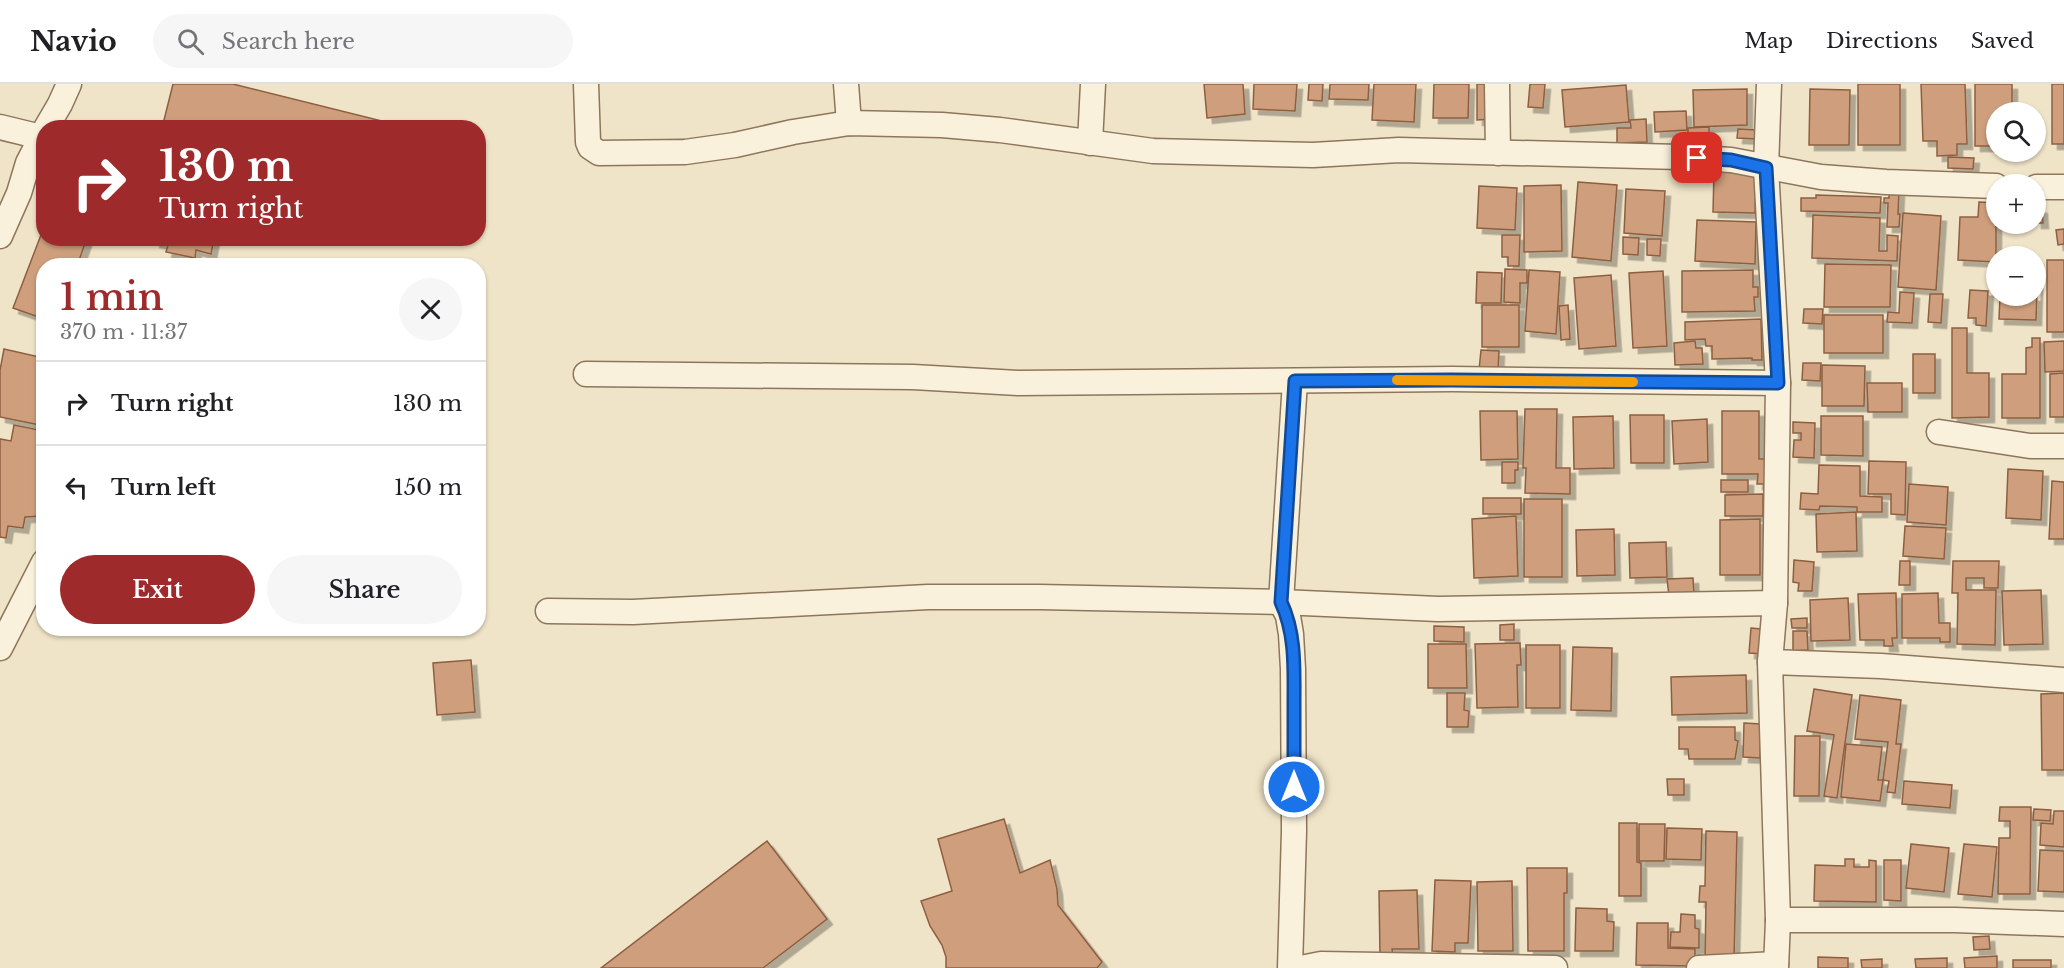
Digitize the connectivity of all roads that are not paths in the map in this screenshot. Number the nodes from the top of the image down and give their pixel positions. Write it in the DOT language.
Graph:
graph roads {
  1 [pos="69,84"];
  2 [pos="586,84"];
  3 [pos="846,84"];
  4 [pos="1093,84"];
  5 [pos="1497,84"];
  6 [pos="1769,84"];
  7 [pos="50,120"];
  8 [pos="849,123"];
  9 [pos="0,127"];
  10 [pos="36,131"];
  11 [pos="1090,143"];
  12 [pos="36,146"];
  13 [pos="1498,153"];
  14 [pos="1766,168"];
  15 [pos="1986,186"];
  16 [pos="2064,187"];
  17 [pos="2046,188"];
  18 [pos="0,236"];
  19 [pos="586,374"];
  20 [pos="1295,381"];
  21 [pos="1778,383"];
  22 [pos="1939,432"];
  23 [pos="2064,446"];
  24 [pos="36,578"];
  25 [pos="1281,602"];
  26 [pos="1775,603"];
  27 [pos="548,611"];
  28 [pos="0,648"];
  29 [pos="1770,662"];
  30 [pos="2064,680"];
  31 [pos="1778,920"];
  32 [pos="2064,924"];
  33 [pos="1776,966"];
  34 [pos="1290,968"];
  35 [pos="1301,968"];
  36 [pos="1555,968"];
  37 [pos="1699,968"];
  1 -- 7 [label="street"];
  2 -- 8 [label="street"];
  3 -- 8 [label="street"];
  4 -- 11 [label="street"];
  5 -- 13 [label="street"];
  6 -- 14 [label="street"];
  8 -- 11 [label="street"];
  9 -- 10 [label="street"];
  11 -- 13 [label="street"];
  12 -- 18 [label="street"];
  13 -- 14 [label="street"];
  14 -- 15 [label="street"];
  14 -- 21 [label="street"];
  16 -- 17 [label="street"];
  19 -- 20 [label="street"];
  20 -- 21 [label="street"];
  20 -- 25 [label="street"];
  21 -- 26 [label="street"];
  22 -- 23 [label="street"];
  24 -- 28 [label="street"];
  25 -- 26 [label="street"];
  25 -- 27 [label="street"];
  25 -- 34 [label="street"];
  26 -- 29 [label="street"];
  29 -- 30 [label="street"];
  29 -- 31 [label="street"];
  31 -- 32 [label="street"];
  31 -- 33 [label="street"];
  33 -- 37 [label="street"];
  35 -- 36 [label="street"];
}
